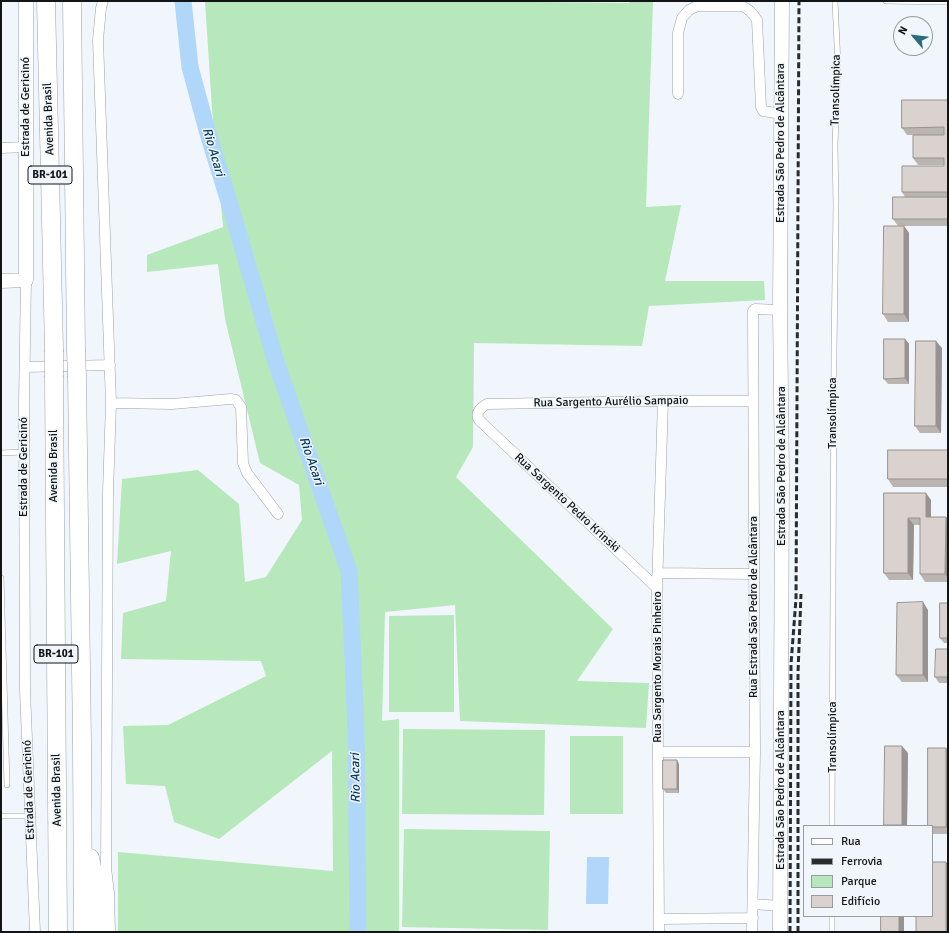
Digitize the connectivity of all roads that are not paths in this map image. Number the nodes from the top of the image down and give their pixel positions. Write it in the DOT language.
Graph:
graph roads {
  1 [pos="26,1"];
  2 [pos="46,1"];
  3 [pos="72,1"];
  4 [pos="103,1"];
  5 [pos="782,1"];
  6 [pos="835,1"];
  7 [pos="886,1"];
  8 [pos="948,2"];
  9 [pos="678,94"];
  10 [pos="782,114"];
  11 [pos="26,147"];
  12 [pos="1,148"];
  13 [pos="26,280"];
  14 [pos="1,281"];
  15 [pos="780,310"];
  16 [pos="110,365"];
  17 [pos="25,367"];
  18 [pos="663,401"];
  19 [pos="753,402"];
  20 [pos="111,403"];
  21 [pos="477,416"];
  22 [pos="24,452"];
  23 [pos="1,453"];
  24 [pos="278,514"];
  25 [pos="658,573"];
  26 [pos="753,574"];
  27 [pos="1,578"];
  28 [pos="657,588"];
  29 [pos="659,752"];
  30 [pos="754,752"];
  31 [pos="7,786"];
  32 [pos="1,816"];
  33 [pos="30,816"];
  34 [pos="832,825"];
  35 [pos="82,832"];
  36 [pos="753,904"];
  37 [pos="780,906"];
  38 [pos="832,917"];
  39 [pos="753,918"];
  40 [pos="659,919"];
  41 [pos="35,932"];
  42 [pos="58,932"];
  43 [pos="83,932"];
  44 [pos="101,932"];
  45 [pos="110,932"];
  46 [pos="659,932"];
  47 [pos="752,932"];
  48 [pos="780,932"];
  49 [pos="832,932"];
  1 -- 11 [label="street, Estrada de Gericinó"];
  2 -- 42 [label="highway, Avenida Brasil / BR-101, bridge"];
  3 -- 35 [label="highway, Avenida Brasil / BR-101, bridge"];
  4 -- 16 [label="street"];
  5 -- 10 [label="street, Estrada São Pedro de Alcântara"];
  6 -- 34 [label="lane, Transolímpica"];
  7 -- 8 [label="lane"];
  9 -- 10 [label="street"];
  10 -- 15 [label="street, Estrada São Pedro de Alcântara"];
  11 -- 12 [label="street"];
  11 -- 13 [label="street, Estrada de Gericinó"];
  13 -- 14 [label="street"];
  13 -- 17 [label="street, Estrada de Gericinó"];
  15 -- 19 [label="street, Rua Estrada São Pedro de Alcântara"];
  15 -- 37 [label="street, Estrada São Pedro de Alcântara"];
  16 -- 17 [label="street"];
  16 -- 20 [label="street"];
  17 -- 22 [label="street, Estrada de Gericinó"];
  18 -- 19 [label="street, Rua Sargento Aurélio Sampaio"];
  18 -- 21 [label="street, Rua Sargento Aurélio Sampaio"];
  18 -- 25 [label="street, Rua Sargento Morais Pinheiro"];
  19 -- 26 [label="street, Rua Estrada São Pedro de Alcântara"];
  20 -- 24 [label="street"];
  20 -- 45 [label="street"];
  21 -- 28 [label="street, Rua Sargento Pedro Krinski"];
  22 -- 23 [label="lane"];
  22 -- 33 [label="street, Estrada de Gericinó"];
  25 -- 26 [label="street"];
  25 -- 28 [label="street, Rua Sargento Morais Pinheiro"];
  26 -- 30 [label="street, Rua Estrada São Pedro de Alcântara"];
  27 -- 31 [label="lane"];
  28 -- 29 [label="street, Rua Sargento Morais Pinheiro"];
  29 -- 30 [label="street"];
  29 -- 40 [label="street, Rua Sargento Morais Pinheiro"];
  30 -- 36 [label="street, Rua Estrada São Pedro de Alcântara"];
  32 -- 33 [label="lane"];
  33 -- 41 [label="street, Estrada de Gericinó"];
  35 -- 43 [label="highway, Avenida Brasil / BR-101"];
  35 -- 44 [label="highway"];
  36 -- 37 [label="street"];
  36 -- 39 [label="street, Rua Estrada São Pedro de Alcântara"];
  37 -- 48 [label="street, Estrada São Pedro de Alcântara"];
  38 -- 49 [label="lane"];
  39 -- 40 [label="street"];
  39 -- 47 [label="street, Rua Estrada São Pedro de Alcântara"];
  40 -- 46 [label="street, Rua Sargento Morais Pinheiro"];
}
